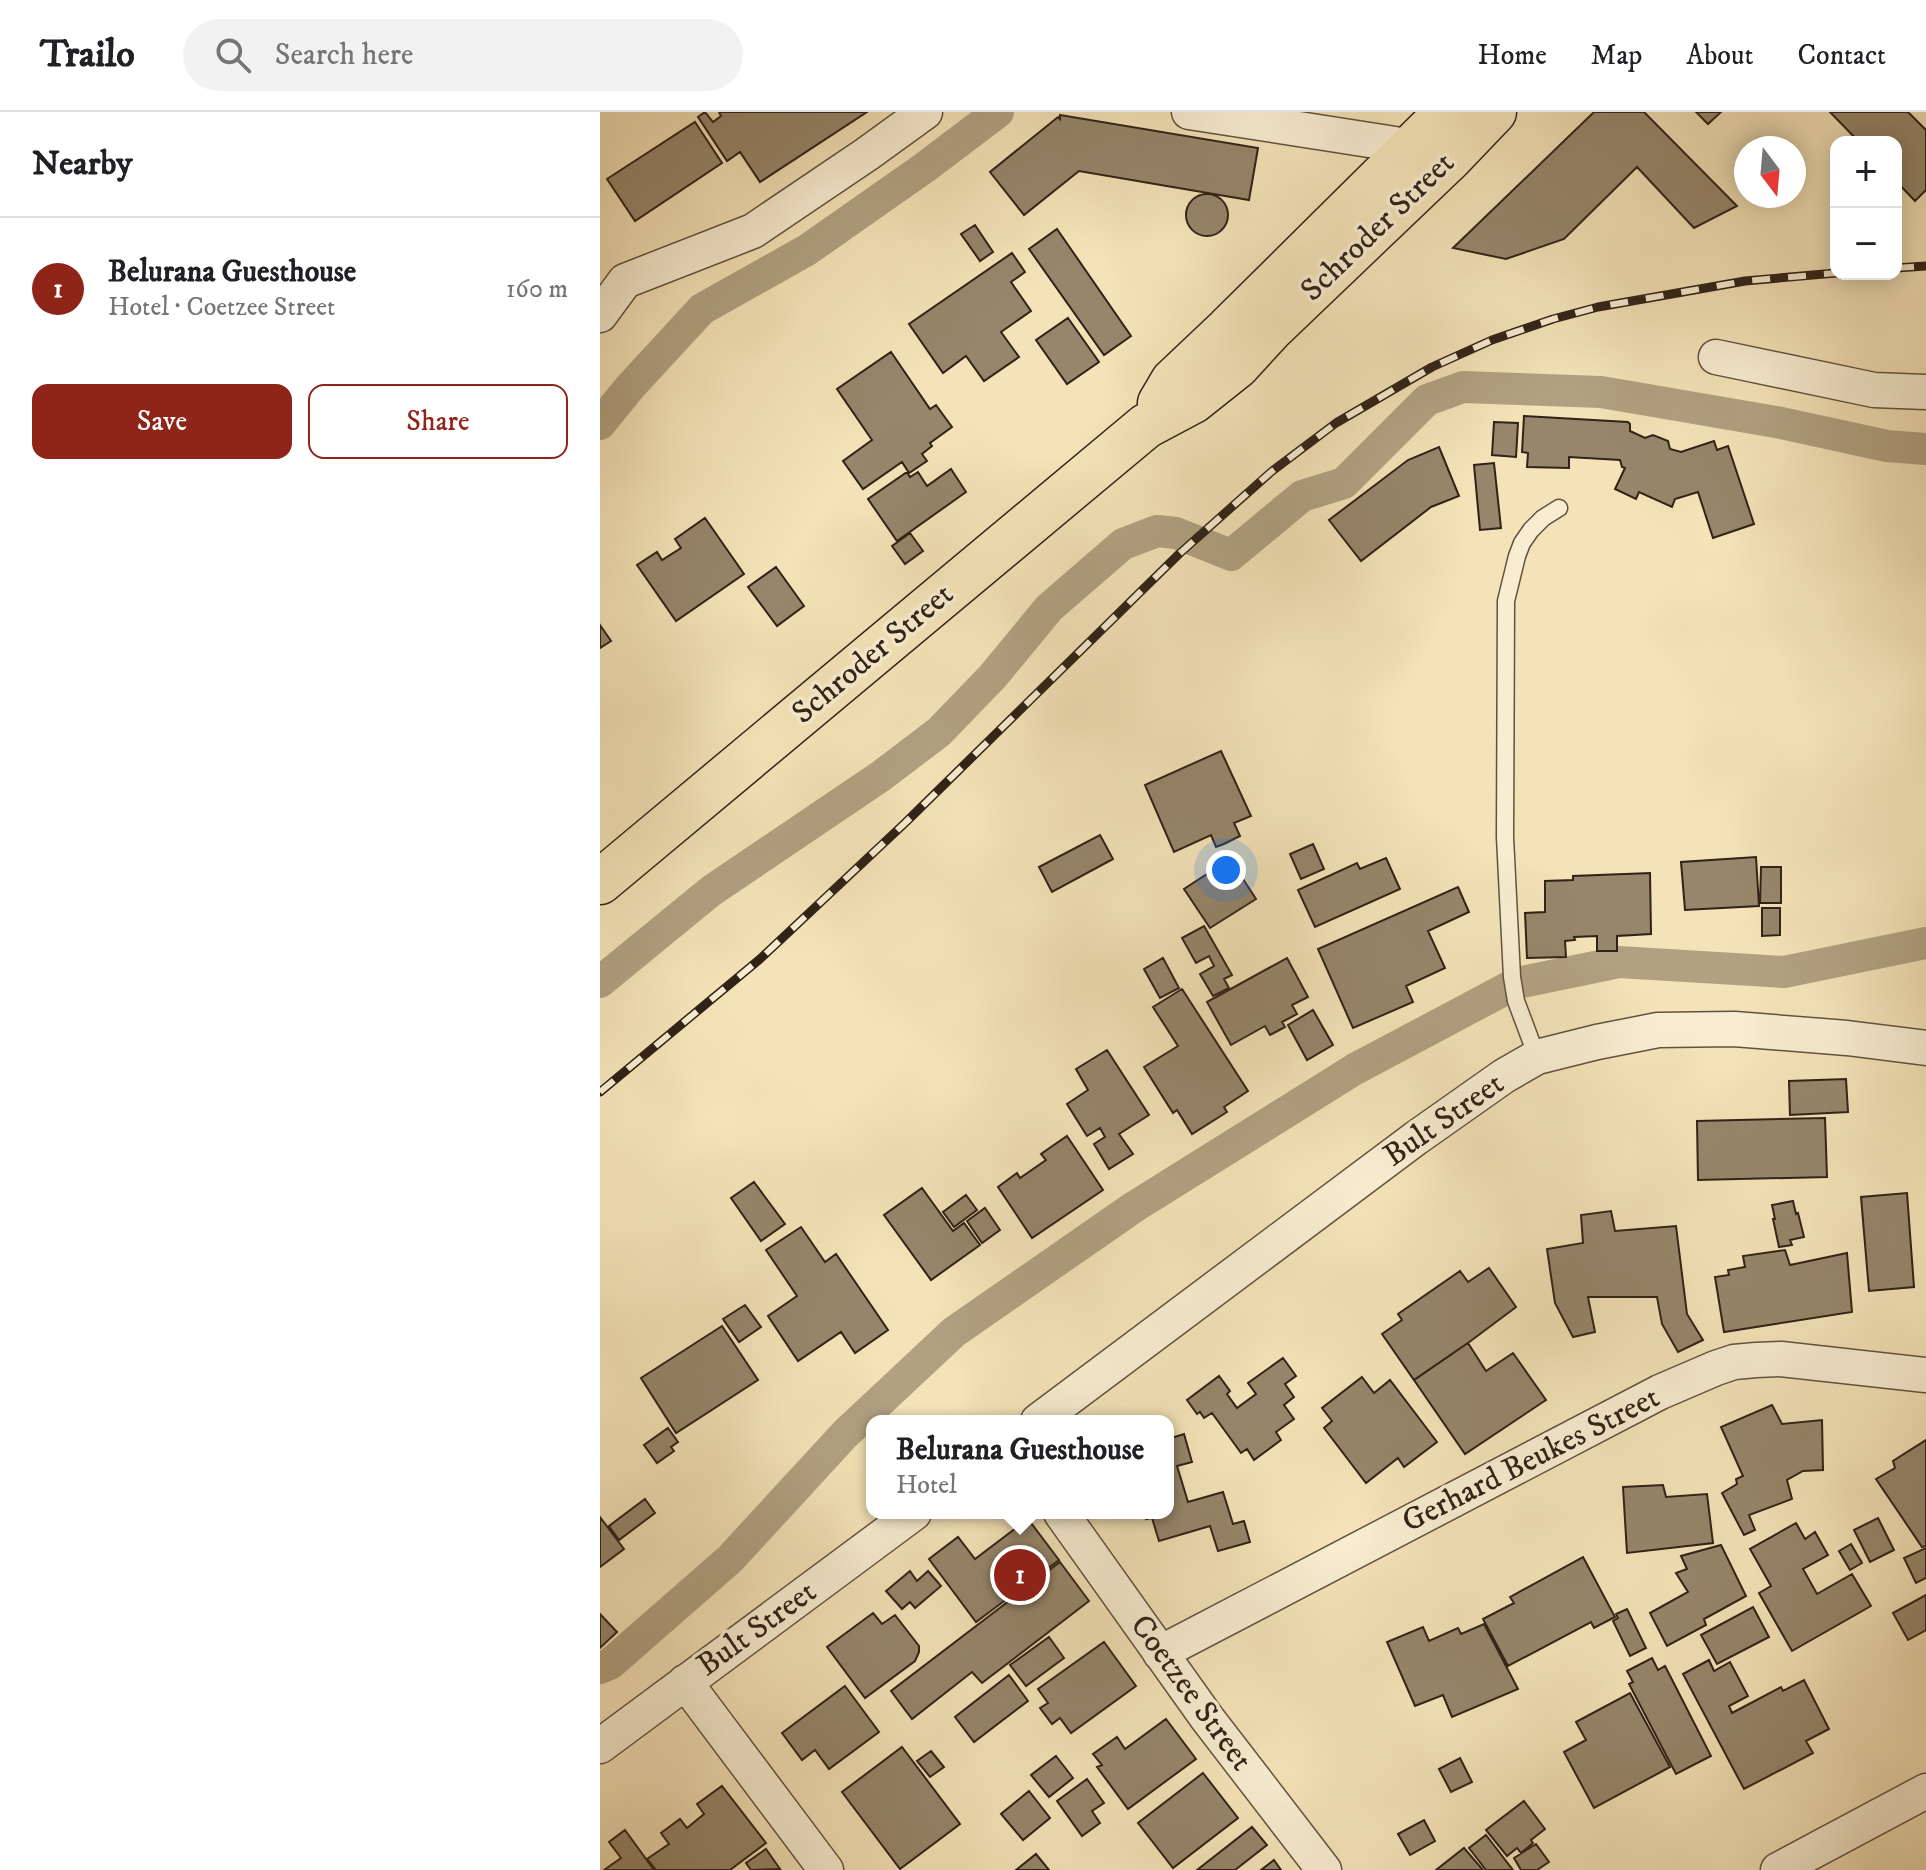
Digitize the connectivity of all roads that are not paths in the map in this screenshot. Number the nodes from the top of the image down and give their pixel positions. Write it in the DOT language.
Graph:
graph roads {
  1 [pos="925,112"];
  2 [pos="1189,112"];
  3 [pos="1447,112"];
  4 [pos="1494,112"];
  5 [pos="1431,153"];
  6 [pos="600,315"];
  7 [pos="1716,357"];
  8 [pos="1926,392"];
  9 [pos="1559,508"];
  10 [pos="600,882"];
  11 [pos="1926,1048"];
  12 [pos="1537,1057"];
  13 [pos="1926,1375"];
  14 [pos="1046,1415"];
  15 [pos="906,1519"];
  16 [pos="1065,1519"];
  17 [pos="1160,1653"];
  18 [pos="685,1682"];
  19 [pos="606,1738"];
  20 [pos="1926,1791"];
  21 [pos="826,1870"];
  22 [pos="1324,1870"];
  23 [pos="1778,1870"];
  1 -- 6 [label="street"];
  2 -- 5 [label="street"];
  3 -- 5 [label="highway, Schroder Street"];
  4 -- 5 [label="highway, Schroder Street"];
  5 -- 10 [label="highway, Schroder Street"];
  7 -- 8 [label="street"];
  9 -- 12 [label="lane"];
  11 -- 12 [label="street, Bult Street"];
  12 -- 14 [label="street, Bult Street"];
  13 -- 17 [label="street, Gerhard Beukes Street"];
  15 -- 18 [label="street, Bult Street"];
  16 -- 17 [label="street, Coetzee Street"];
  17 -- 22 [label="street, Coetzee Street"];
  18 -- 19 [label="street, Bult Street"];
  18 -- 21 [label="street"];
  20 -- 23 [label="street"];
}
